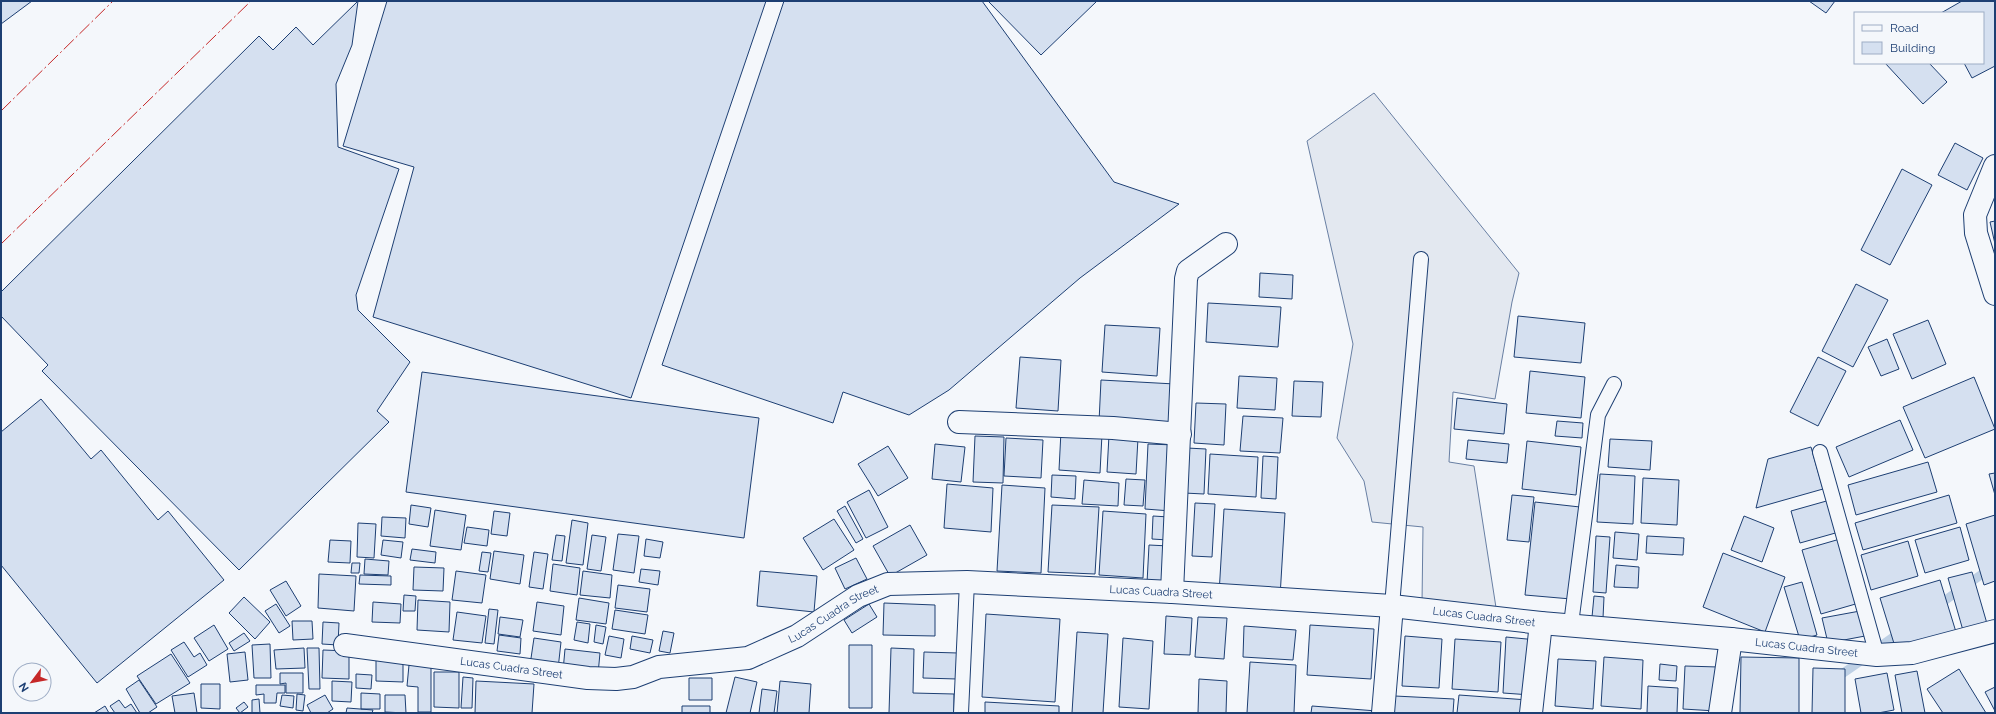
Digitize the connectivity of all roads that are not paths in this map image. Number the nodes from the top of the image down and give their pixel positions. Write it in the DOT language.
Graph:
graph roads {
  1 [pos="1995,166"];
  2 [pos="1226,244"];
  3 [pos="1421,259"];
  4 [pos="1995,294"];
  5 [pos="1614,384"];
  6 [pos="959,422"];
  7 [pos="1180,434"];
  8 [pos="1820,452"];
  9 [pos="967,582"];
  10 [pos="1172,592"];
  11 [pos="1392,606"];
  12 [pos="1541,623"];
  13 [pos="1571,624"];
  14 [pos="1995,631"];
  15 [pos="1731,639"];
  16 [pos="345,645"];
  17 [pos="1878,655"];
  18 [pos="961,713"];
  19 [pos="1383,713"];
  20 [pos="1531,713"];
  21 [pos="1720,713"];
  1 -- 4 [label="street"];
  2 -- 7 [label="street"];
  3 -- 11 [label="lane"];
  5 -- 13 [label="lane"];
  6 -- 7 [label="street"];
  7 -- 10 [label="street"];
  8 -- 17 [label="lane"];
  9 -- 10 [label="street, Lucas Cuadra Street"];
  9 -- 16 [label="street, Lucas Cuadra Street"];
  9 -- 18 [label="lane"];
  10 -- 11 [label="street, Lucas Cuadra Street"];
  11 -- 12 [label="street, Lucas Cuadra Street"];
  11 -- 19 [label="street"];
  12 -- 13 [label="street, Lucas Cuadra Street"];
  12 -- 20 [label="street"];
  13 -- 15 [label="street, Lucas Cuadra Street"];
  14 -- 17 [label="street, Lucas Cuadra Street"];
  15 -- 17 [label="street, Lucas Cuadra Street"];
  15 -- 21 [label="street"];
}
